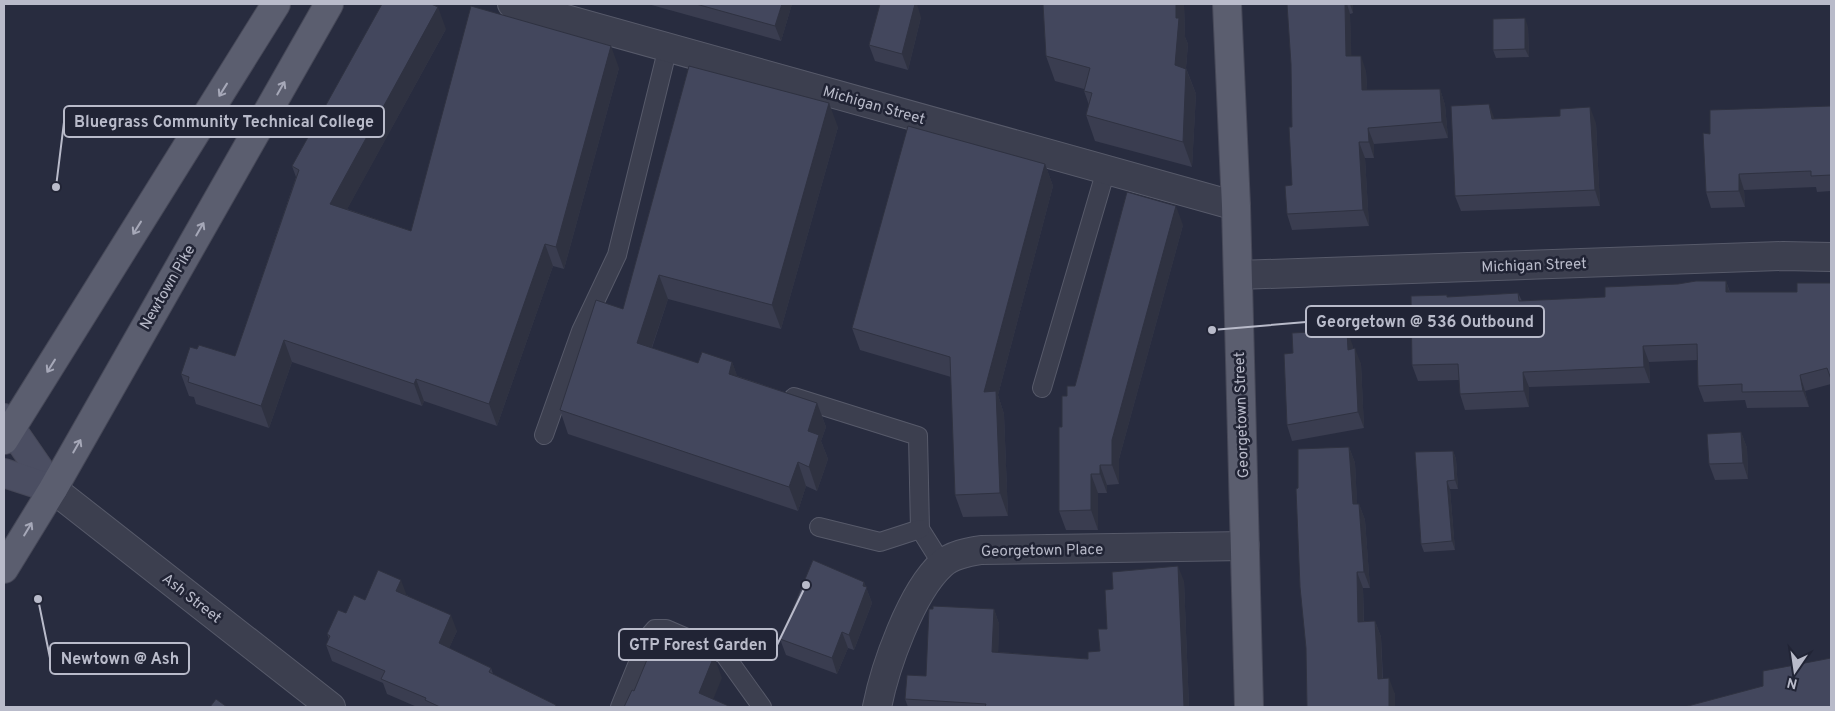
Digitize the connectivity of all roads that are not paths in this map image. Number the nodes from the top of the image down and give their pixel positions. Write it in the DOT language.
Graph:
graph roads {
  1 [pos="276,4"];
  2 [pos="328,4"];
  3 [pos="512,4"];
  4 [pos="1227,4"];
  5 [pos="668,47"];
  6 [pos="1106,170"];
  7 [pos="1236,206"];
  8 [pos="1831,256"];
  9 [pos="1238,275"];
  10 [pos="1042,388"];
  11 [pos="788,394"];
  12 [pos="7,429"];
  13 [pos="544,435"];
  14 [pos="4,473"];
  15 [pos="53,489"];
  16 [pos="818,527"];
  17 [pos="920,529"];
  18 [pos="1245,546"];
  19 [pos="942,564"];
  20 [pos="4,569"];
  21 [pos="331,707"];
  22 [pos="620,707"];
  23 [pos="762,707"];
  24 [pos="877,707"];
  25 [pos="1249,707"];
  1 -- 12 [label="main road, one-way"];
  15 -- 2 [label="main road, Newtown Pike, one-way"];
  3 -- 5 [label="street, Michigan Street"];
  4 -- 7 [label="main road, Georgetown Street"];
  5 -- 6 [label="street, Michigan Street"];
  5 -- 13 [label="lane"];
  6 -- 7 [label="street, Michigan Street"];
  6 -- 10 [label="lane"];
  7 -- 9 [label="main road, Georgetown Street"];
  8 -- 9 [label="street, Michigan Street"];
  9 -- 18 [label="main road, Georgetown Street"];
  11 -- 17 [label="lane"];
  12 -- 15 [label="main road"];
  14 -- 15 [label="main road"];
  20 -- 15 [label="main road, Newtown Pike, one-way"];
  15 -- 21 [label="street, Ash Street"];
  16 -- 17 [label="lane"];
  17 -- 19 [label="lane"];
  18 -- 19 [label="street, Georgetown Place"];
  18 -- 25 [label="main road, Georgetown Street"];
  19 -- 24 [label="street"];
  22 -- 23 [label="lane"];
}
